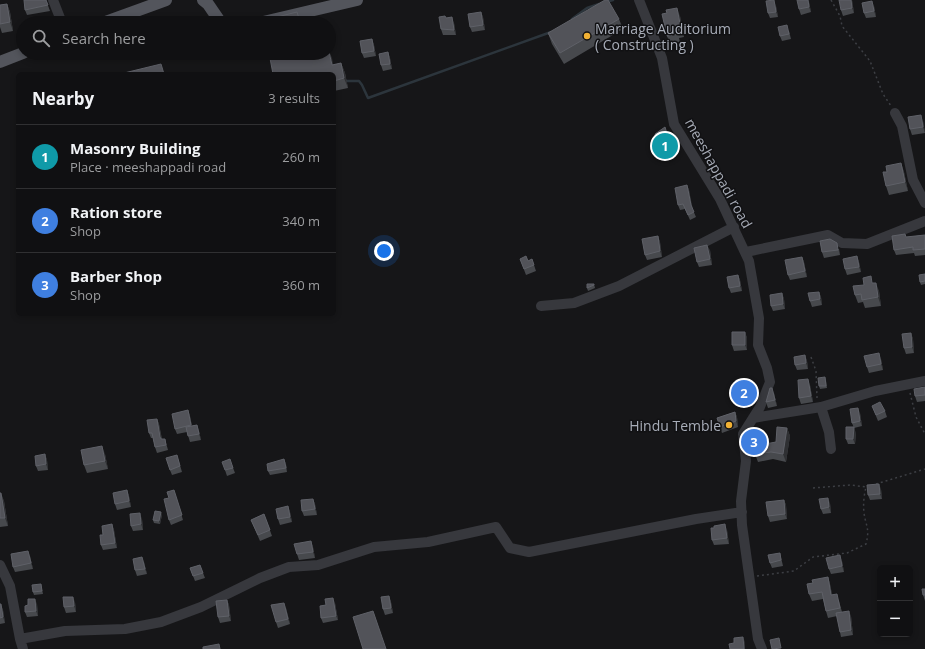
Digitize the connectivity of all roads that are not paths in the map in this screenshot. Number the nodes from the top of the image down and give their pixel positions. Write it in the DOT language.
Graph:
graph roads {
  1 [pos="53,0"];
  2 [pos="166,0"];
  3 [pos="203,0"];
  4 [pos="357,0"];
  5 [pos="639,0"];
  6 [pos="59,16"];
  7 [pos="122,16"];
  8 [pos="216,16"];
  9 [pos="289,16"];
  10 [pos="16,56"];
  11 [pos="0,62"];
  12 [pos="895,113"];
  13 [pos="925,203"];
  14 [pos="925,220"];
  15 [pos="734,227"];
  16 [pos="746,252"];
  17 [pos="541,306"];
  18 [pos="925,381"];
  19 [pos="821,407"];
  20 [pos="753,418"];
  21 [pos="831,449"];
  22 [pos="742,512"];
  23 [pos="0,565"];
  24 [pos="20,639"];
  25 [pos="23,649"];
  26 [pos="762,649"];
  1 -- 6 [label="street"];
  2 -- 7 [label="main road"];
  3 -- 8 [label="main road"];
  4 -- 9 [label="main road"];
  5 -- 15 [label="street, meeshappadi road"];
  10 -- 11 [label="main road"];
  12 -- 13 [label="street"];
  14 -- 16 [label="street"];
  15 -- 16 [label="street, meeshappadi road"];
  15 -- 17 [label="street"];
  16 -- 20 [label="street, meeshappadi road"];
  18 -- 19 [label="street"];
  19 -- 20 [label="street"];
  19 -- 21 [label="street"];
  20 -- 22 [label="street, meeshappadi road"];
  22 -- 24 [label="street"];
  22 -- 26 [label="street, meeshappadi road"];
  23 -- 24 [label="street"];
  24 -- 25 [label="street"];
}
